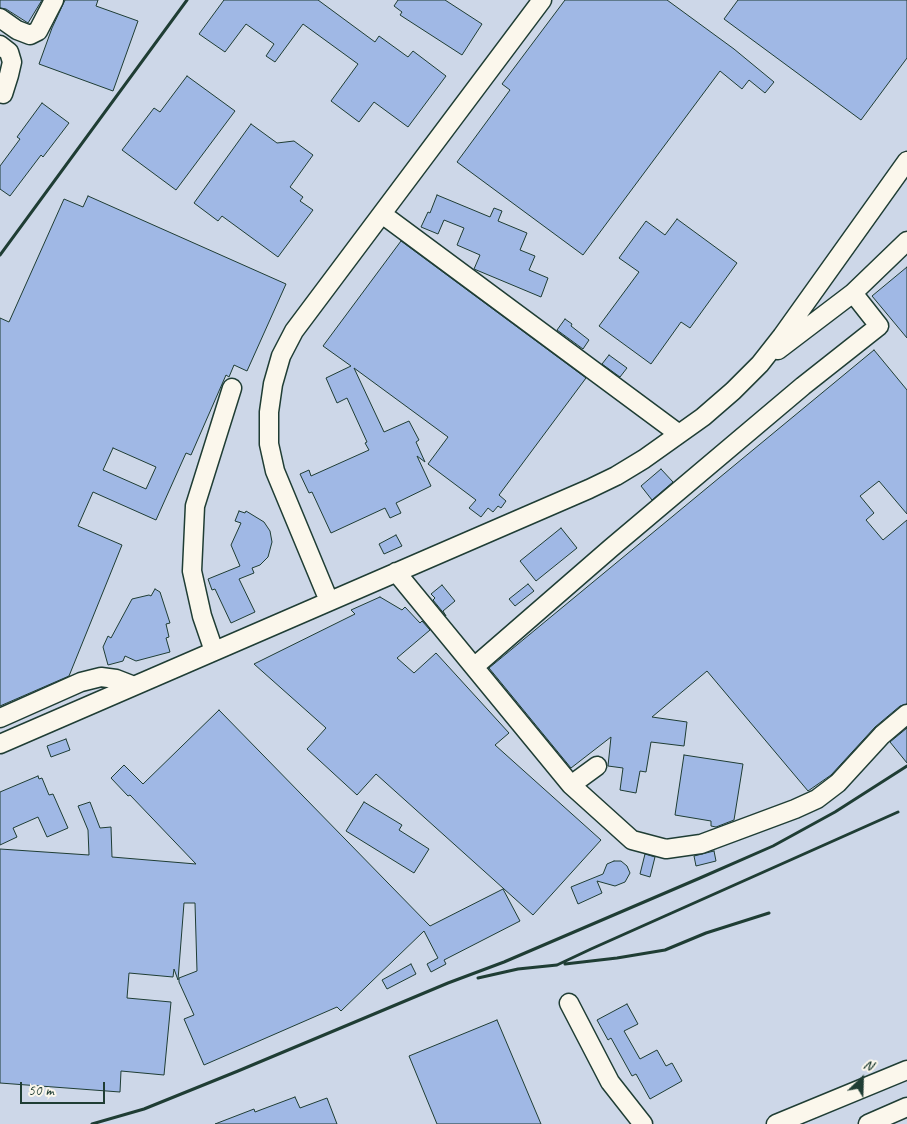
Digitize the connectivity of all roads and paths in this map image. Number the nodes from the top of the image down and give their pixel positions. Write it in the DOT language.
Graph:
graph roads {
  1 [pos="54,0"];
  2 [pos="542,0"];
  3 [pos="0,18"];
  4 [pos="0,45"];
  5 [pos="3,94"];
  6 [pos="907,161"];
  7 [pos="382,214"];
  8 [pos="907,242"];
  9 [pos="853,293"];
  10 [pos="760,364"];
  11 [pos="232,388"];
  12 [pos="680,434"];
  13 [pos="396,572"];
  14 [pos="329,601"];
  15 [pos="214,651"];
  16 [pos="474,668"];
  17 [pos="134,686"];
  18 [pos="907,714"];
  19 [pos="0,718"];
  20 [pos="0,744"];
  21 [pos="597,766"];
  22 [pos="571,785"];
  23 [pos="568,1003"];
  24 [pos="907,1070"];
  25 [pos="907,1107"];
  26 [pos="643,1124"];
  27 [pos="776,1124"];
  28 [pos="868,1124"];
  1 -- 3 [label="street"];
  2 -- 7 [label="street"];
  4 -- 5 [label="street"];
  6 -- 10 [label="street"];
  7 -- 12 [label="street"];
  7 -- 14 [label="street"];
  8 -- 9 [label="street"];
  9 -- 10 [label="street"];
  9 -- 16 [label="street"];
  10 -- 12 [label="street"];
  11 -- 15 [label="street"];
  12 -- 13 [label="street"];
  13 -- 14 [label="street"];
  13 -- 16 [label="street"];
  14 -- 15 [label="street"];
  15 -- 17 [label="street"];
  16 -- 22 [label="street"];
  17 -- 19 [label="street"];
  17 -- 20 [label="street"];
  18 -- 22 [label="street"];
  21 -- 22 [label="street"];
  23 -- 26 [label="street"];
  24 -- 27 [label="street"];
  25 -- 28 [label="street"];
}
